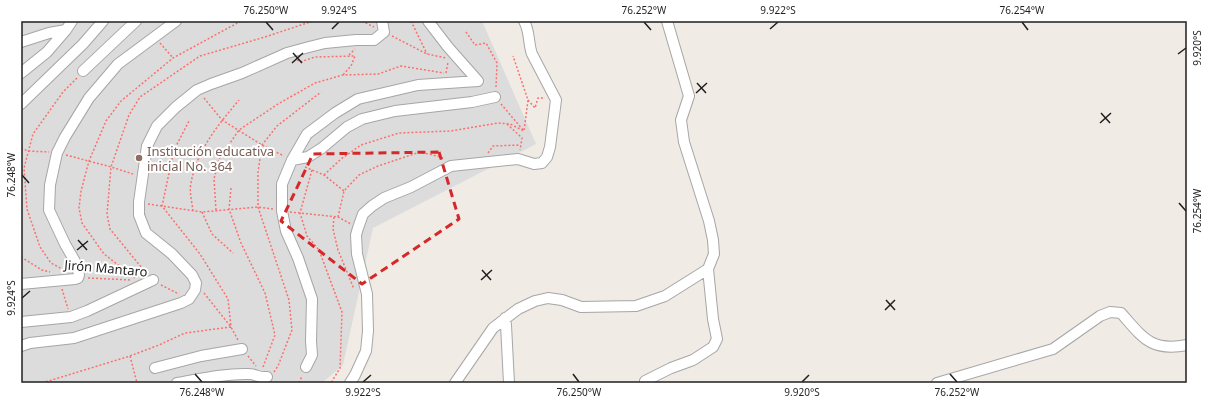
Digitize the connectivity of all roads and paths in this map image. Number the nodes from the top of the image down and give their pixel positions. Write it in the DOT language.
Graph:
graph roads {
  1 [pos="72,21"];
  2 [pos="103,21"];
  3 [pos="136,21"];
  4 [pos="176,21"];
  5 [pos="241,21"];
  6 [pos="362,21"];
  7 [pos="382,21"];
  8 [pos="411,21"];
  9 [pos="428,21"];
  10 [pos="524,21"];
  11 [pos="667,21"];
  12 [pos="66,30"];
  13 [pos="384,32"];
  14 [pos="466,32"];
  15 [pos="154,36"];
  16 [pos="22,45"];
  17 [pos="427,54"];
  18 [pos="513,56"];
  19 [pos="173,58"];
  20 [pos="296,59"];
  21 [pos="83,71"];
  22 [pos="21,73"];
  23 [pos="343,75"];
  24 [pos="197,90"];
  25 [pos="495,97"];
  26 [pos="555,98"];
  27 [pos="239,100"];
  28 [pos="528,100"];
  29 [pos="21,104"];
  30 [pos="222,120"];
  31 [pos="189,121"];
  32 [pos="506,124"];
  33 [pos="239,130"];
  34 [pos="524,131"];
  35 [pos="520,144"];
  36 [pos="21,148"];
  37 [pos="57,153"];
  38 [pos="518,159"];
  39 [pos="292,160"];
  40 [pos="89,161"];
  41 [pos="480,163"];
  42 [pos="451,166"];
  43 [pos="305,167"];
  44 [pos="312,170"];
  45 [pos="324,175"];
  46 [pos="143,178"];
  47 [pos="231,188"];
  48 [pos="344,191"];
  49 [pos="139,202"];
  50 [pos="162,206"];
  51 [pos="229,209"];
  52 [pos="216,210"];
  53 [pos="282,210"];
  54 [pos="193,211"];
  55 [pos="202,212"];
  56 [pos="300,213"];
  57 [pos="334,217"];
  58 [pos="338,218"];
  59 [pos="358,228"];
  60 [pos="233,253"];
  61 [pos="21,257"];
  62 [pos="708,269"];
  63 [pos="56,273"];
  64 [pos="78,278"];
  65 [pos="153,280"];
  66 [pos="196,283"];
  67 [pos="21,284"];
  68 [pos="354,289"];
  69 [pos="189,299"];
  70 [pos="505,318"];
  71 [pos="21,322"];
  72 [pos="231,327"];
  73 [pos="1187,345"];
  74 [pos="21,346"];
  75 [pos="242,349"];
  76 [pos="130,356"];
  77 [pos="256,366"];
  78 [pos="306,367"];
  79 [pos="155,368"];
  80 [pos="264,374"];
  81 [pos="462,378"];
  82 [pos="645,381"];
  83 [pos="42,383"];
  84 [pos="137,383"];
  85 [pos="177,383"];
  86 [pos="331,383"];
  87 [pos="350,383"];
  88 [pos="455,383"];
  89 [pos="509,383"];
  90 [pos="937,383"];
  1 -- 12 [label="street"];
  2 -- 29 [label="street"];
  3 -- 21 [label="street"];
  4 -- 15 [label="street"];
  5 -- 19 [label="path"];
  6 -- 13 [label="path"];
  7 -- 13 [label="street"];
  8 -- 17 [label="path"];
  9 -- 39 [label="street"];
  10 -- 26 [label="street"];
  11 -- 62 [label="street"];
  12 -- 16 [label="street"];
  12 -- 22 [label="street"];
  13 -- 17 [label="path"];
  13 -- 24 [label="street"];
  14 -- 25 [label="path"];
  15 -- 19 [label="path"];
  15 -- 37 [label="street"];
  17 -- 23 [label="path"];
  18 -- 28 [label="path"];
  19 -- 40 [label="path"];
  20 -- 23 [label="path"];
  23 -- 33 [label="path"];
  24 -- 30 [label="path"];
  24 -- 46 [label="street"];
  25 -- 34 [label="path"];
  25 -- 39 [label="street"];
  26 -- 28 [label="path"];
  26 -- 38 [label="street"];
  27 -- 30 [label="path"];
  28 -- 34 [label="path"];
  30 -- 33 [label="path"];
  30 -- 54 [label="path"];
  31 -- 50 [label="path"];
  32 -- 34 [label="path"];
  32 -- 35 [label="path"];
  32 -- 45 [label="path"];
  33 -- 39 [label="path"];
  33 -- 52 [label="path"];
  35 -- 38 [label="path"];
  35 -- 41 [label="path"];
  36 -- 37 [label="path"];
  37 -- 40 [label="path"];
  37 -- 64 [label="street"];
  38 -- 41 [label="street"];
  39 -- 53 [label="street"];
  40 -- 46 [label="path"];
  40 -- 64 [label="path, Jirón Mantaro"];
  41 -- 42 [label="street"];
  42 -- 48 [label="path"];
  42 -- 59 [label="street"];
  43 -- 44 [label="path"];
  44 -- 45 [label="path"];
  44 -- 56 [label="path"];
  45 -- 48 [label="path"];
  46 -- 49 [label="street"];
  47 -- 51 [label="path"];
  48 -- 58 [label="path"];
  49 -- 50 [label="path"];
  49 -- 66 [label="street"];
  50 -- 54 [label="path"];
  50 -- 72 [label="path"];
  51 -- 52 [label="path"];
  51 -- 53 [label="path"];
  51 -- 80 [label="path"];
  52 -- 55 [label="path"];
  53 -- 56 [label="path"];
  53 -- 78 [label="street"];
  54 -- 55 [label="path"];
  55 -- 60 [label="path"];
  56 -- 57 [label="path"];
  56 -- 86 [label="path"];
  57 -- 58 [label="path"];
  57 -- 68 [label="path"];
  58 -- 59 [label="path"];
  59 -- 87 [label="street"];
  61 -- 63 [label="path, Jirón Mantaro"];
  62 -- 70 [label="street"];
  62 -- 82 [label="street"];
  64 -- 67 [label="street"];
  65 -- 69 [label="path, Jirón Mantaro"];
  65 -- 71 [label="street"];
  66 -- 69 [label="street"];
  66 -- 72 [label="path"];
  69 -- 74 [label="street"];
  70 -- 81 [label="street"];
  70 -- 89 [label="street"];
  72 -- 75 [label="path"];
  72 -- 76 [label="path"];
  73 -- 90 [label="street"];
  75 -- 77 [label="path"];
  75 -- 79 [label="street"];
  76 -- 83 [label="path"];
  76 -- 84 [label="path"];
  80 -- 85 [label="street"];
  81 -- 88 [label="street"];
}
